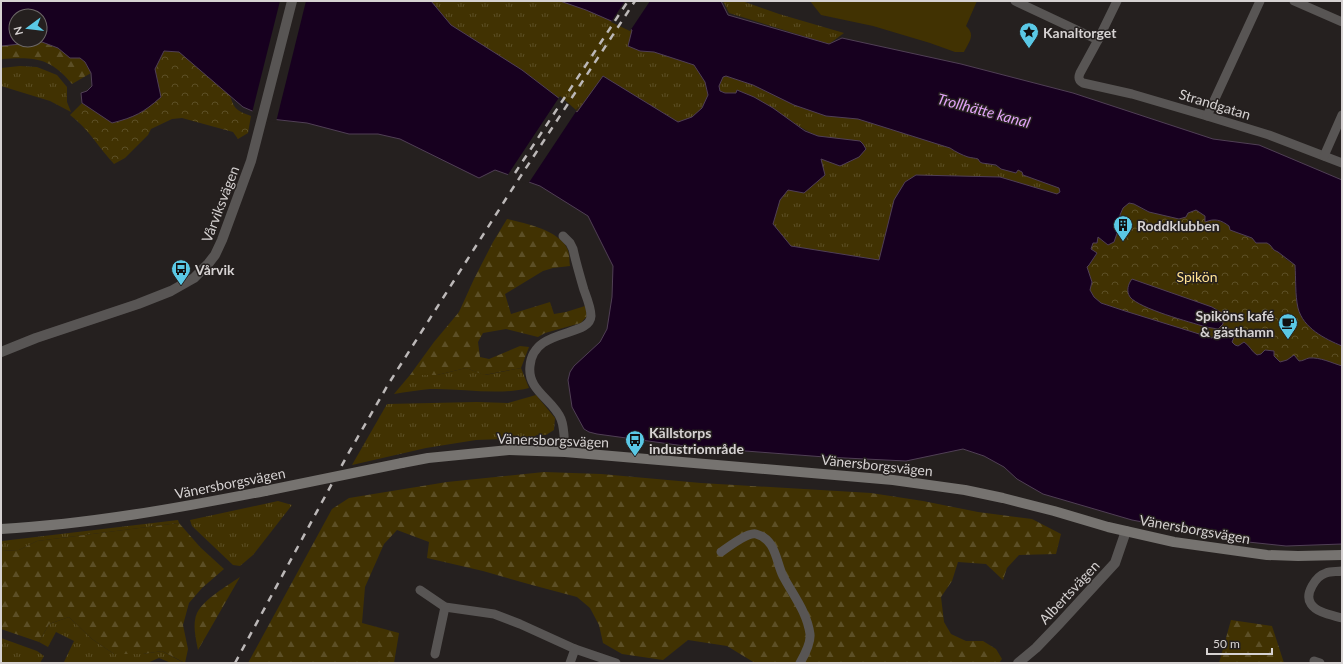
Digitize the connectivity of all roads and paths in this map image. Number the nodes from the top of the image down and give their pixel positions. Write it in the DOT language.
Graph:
graph roads {
  1 [pos="292,1"];
  2 [pos="1015,1"];
  3 [pos="1117,1"];
  4 [pos="1260,1"];
  5 [pos="1294,1"];
  6 [pos="1342,22"];
  7 [pos="1098,40"];
  8 [pos="1342,115"];
  9 [pos="1207,116"];
  10 [pos="1324,156"];
  11 [pos="1342,163"];
  12 [pos="563,236"];
  13 [pos="1,352"];
  14 [pos="565,452"];
  15 [pos="1,529"];
  16 [pos="1126,531"];
  17 [pos="721,552"];
  18 [pos="1342,555"];
  19 [pos="1342,571"];
  20 [pos="420,590"];
  21 [pos="445,607"];
  22 [pos="1342,618"];
  23 [pos="575,649"];
  24 [pos="435,654"];
  25 [pos="570,663"];
  26 [pos="616,663"];
  27 [pos="800,663"];
  28 [pos="1018,663"];
  1 -- 13 [label="street, Vårviksvägen"];
  2 -- 7 [label="street"];
  3 -- 7 [label="street"];
  4 -- 9 [label="street"];
  5 -- 6 [label="street"];
  7 -- 9 [label="street, Strandgatan"];
  8 -- 10 [label="street"];
  9 -- 10 [label="street, Strandgatan"];
  10 -- 11 [label="street, Strandgatan"];
  12 -- 14 [label="street"];
  14 -- 15 [label="main road, Vänersborgsvägen, bridge"];
  14 -- 16 [label="main road, Vänersborgsvägen"];
  16 -- 18 [label="main road, Vänersborgsvägen"];
  16 -- 28 [label="street, Albertsvägen"];
  17 -- 27 [label="street"];
  19 -- 22 [label="street"];
  20 -- 21 [label="street"];
  21 -- 23 [label="street"];
  21 -- 24 [label="street"];
  23 -- 25 [label="street"];
  23 -- 26 [label="street"];
}
